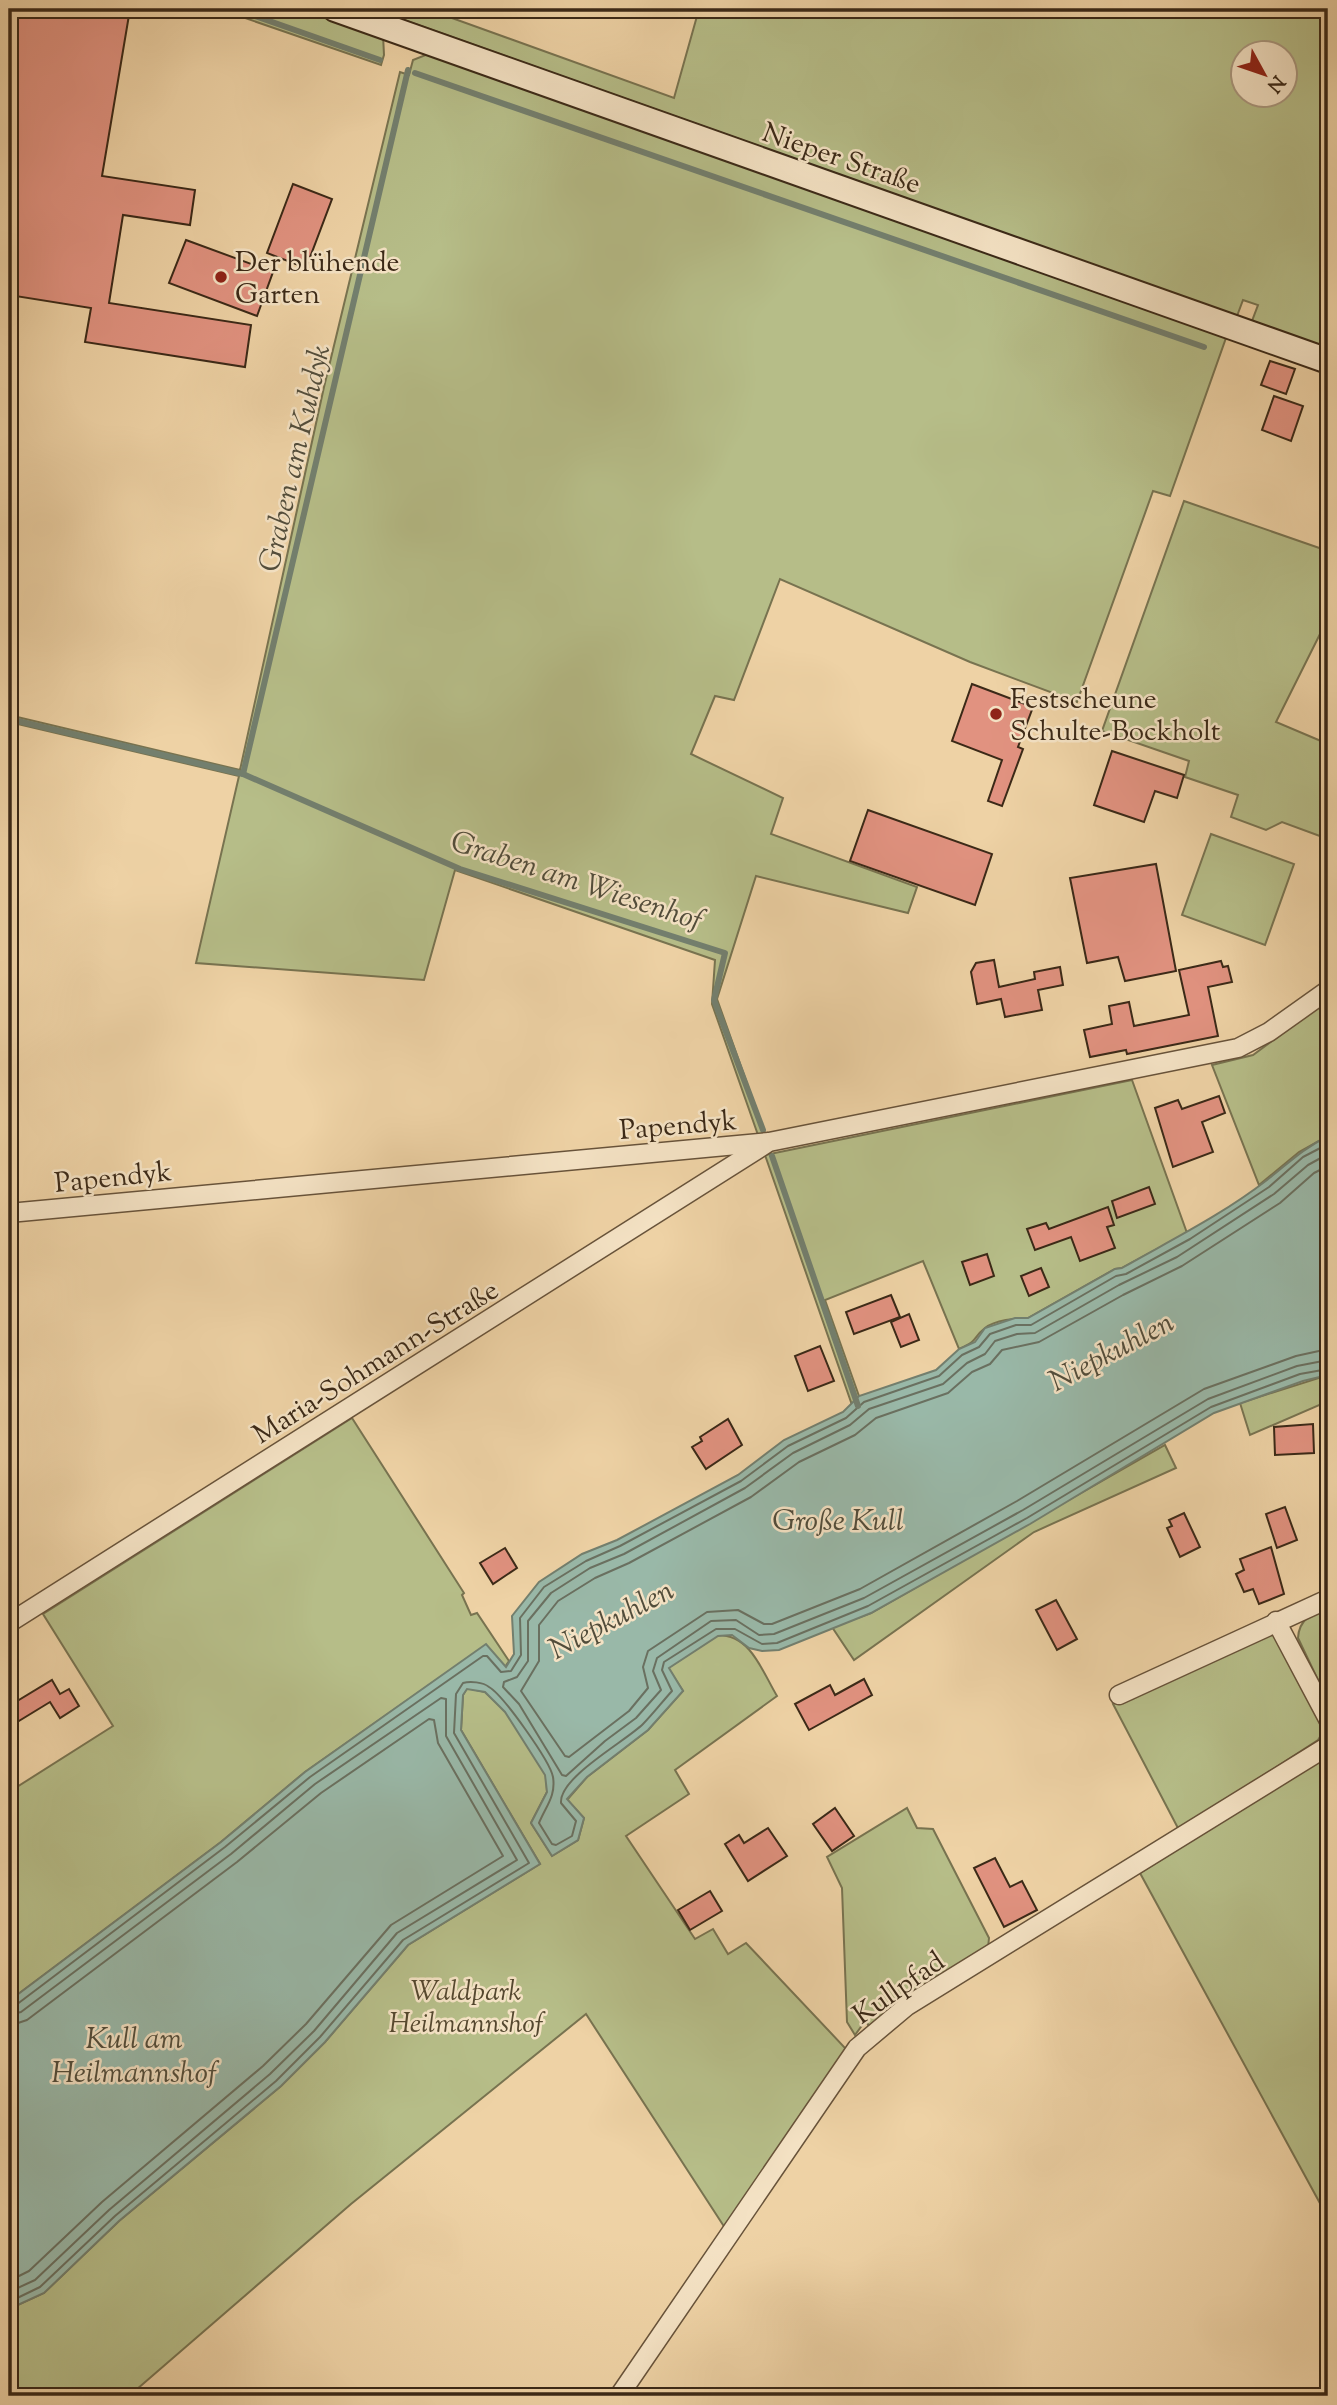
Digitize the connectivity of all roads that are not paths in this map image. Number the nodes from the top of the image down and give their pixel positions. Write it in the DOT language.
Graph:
graph roads {
  1 [pos="335,9"];
  2 [pos="1328,361"];
  3 [pos="1328,990"];
  4 [pos="769,1142"];
  5 [pos="9,1213"];
  6 [pos="1328,1599"];
  7 [pos="1276,1621"];
  8 [pos="9,1623"];
  9 [pos="1119,1695"];
  10 [pos="1328,1719"];
  11 [pos="1328,1746"];
  12 [pos="619,2396"];
  1 -- 2 [label="main road, Nieper Straße"];
  3 -- 4 [label="street, Papendyk"];
  4 -- 5 [label="street, Papendyk"];
  4 -- 8 [label="street, Maria-Sohmann-Straße"];
  6 -- 7 [label="street"];
  7 -- 9 [label="street"];
  7 -- 10 [label="street"];
  11 -- 12 [label="street, Kullpfad"];
}
